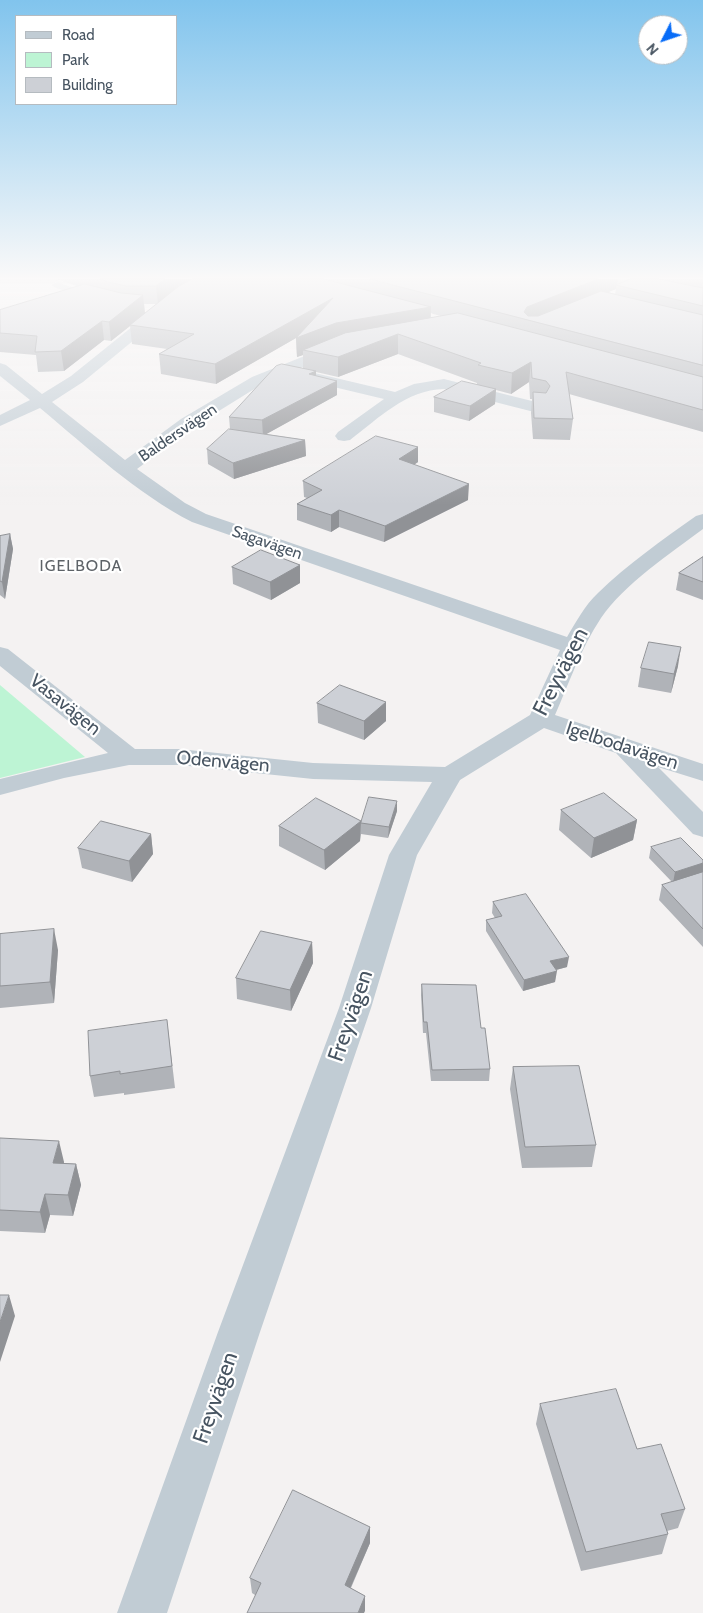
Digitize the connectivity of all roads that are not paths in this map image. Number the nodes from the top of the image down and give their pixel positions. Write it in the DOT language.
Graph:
graph roads {
  1 [pos="107,354"];
  2 [pos="319,354"];
  3 [pos="0,368"];
  4 [pos="281,370"];
  5 [pos="397,397"];
  6 [pos="42,401"];
  7 [pos="538,408"];
  8 [pos="0,421"];
  9 [pos="344,436"];
  10 [pos="125,469"];
  11 [pos="701,524"];
  12 [pos="573,647"];
  13 [pos="0,654"];
  14 [pos="541,719"];
  15 [pos="625,747"];
  16 [pos="129,757"];
  17 [pos="703,773"];
  18 [pos="450,775"];
  19 [pos="0,787"];
  20 [pos="703,828"];
  21 [pos="142,1613"];
  1 -- 6 [label="street"];
  2 -- 4 [label="street, Baldersvägen"];
  3 -- 6 [label="street, Sagavägen"];
  4 -- 5 [label="street"];
  4 -- 10 [label="street, Baldersvägen"];
  5 -- 7 [label="street"];
  5 -- 9 [label="street"];
  6 -- 8 [label="street"];
  6 -- 10 [label="street, Sagavägen"];
  10 -- 12 [label="street, Sagavägen"];
  11 -- 12 [label="street, Freyvägen"];
  12 -- 14 [label="street, Freyvägen"];
  13 -- 16 [label="street, Vasavägen"];
  14 -- 15 [label="street, Igelbodavägen"];
  14 -- 18 [label="street, Freyvägen"];
  15 -- 17 [label="street, Igelbodavägen"];
  15 -- 20 [label="street"];
  16 -- 18 [label="street, Odenvägen"];
  16 -- 19 [label="street, Odenvägen"];
  18 -- 21 [label="street, Freyvägen"];
}
